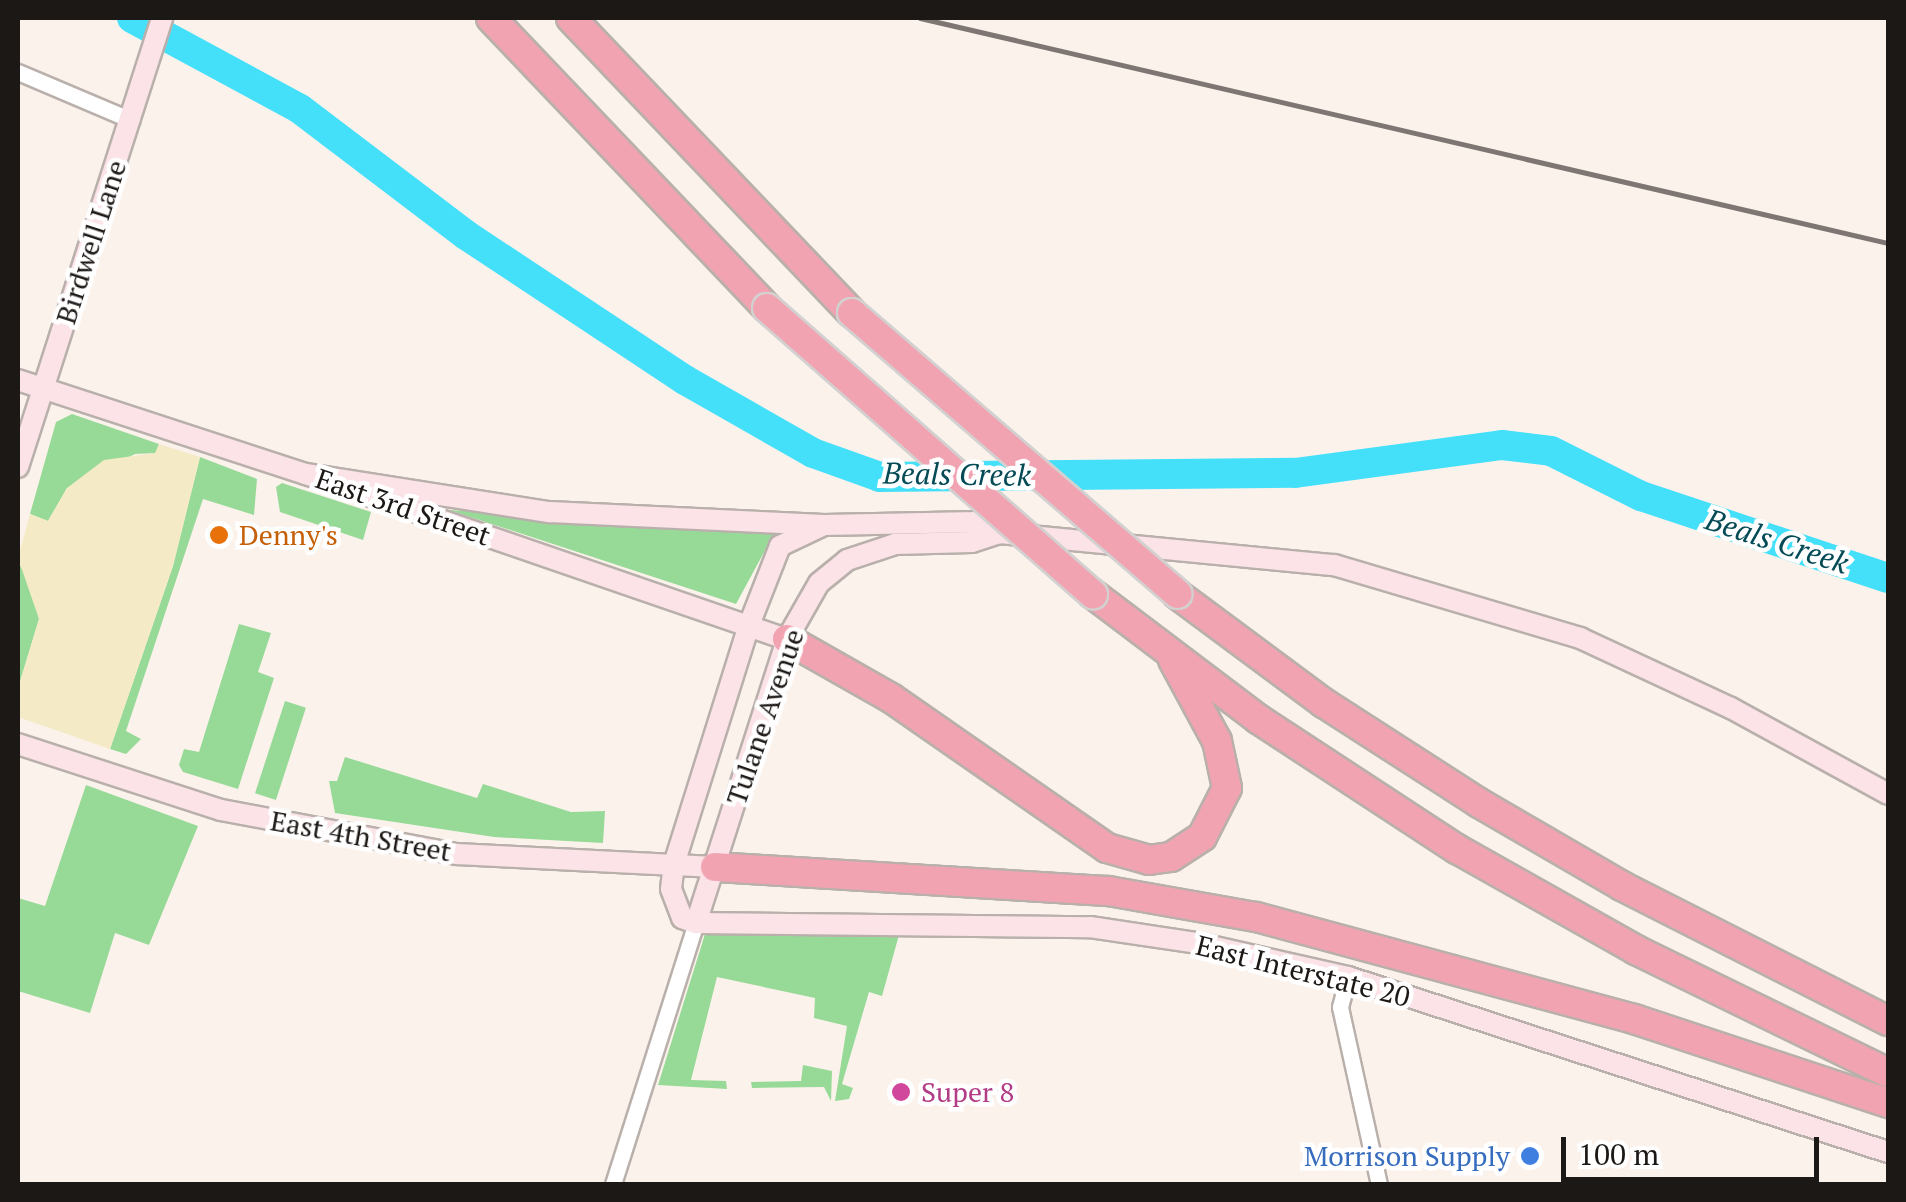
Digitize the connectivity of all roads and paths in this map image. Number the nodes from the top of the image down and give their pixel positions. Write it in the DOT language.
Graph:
graph roads {
  1 [pos="162,18"];
  2 [pos="491,18"];
  3 [pos="571,18"];
  4 [pos="18,72"];
  5 [pos="132,120"];
  6 [pos="18,380"];
  7 [pos="42,388"];
  8 [pos="18,467"];
  9 [pos="306,474"];
  10 [pos="824,525"];
  11 [pos="999,533"];
  12 [pos="749,625"];
  13 [pos="787,638"];
  14 [pos="1173,658"];
  15 [pos="18,744"];
  16 [pos="1888,798"];
  17 [pos="674,864"];
  18 [pos="715,867"];
  19 [pos="696,923"];
  20 [pos="1348,977"];
  21 [pos="1888,1021"];
  22 [pos="1888,1073"];
  23 [pos="1888,1104"];
  24 [pos="1888,1152"];
  25 [pos="613,1184"];
  26 [pos="1380,1184"];
  1 -- 5 [label="main road, Birdwell Lane"];
  2 -- 14 [label="highway, bridge"];
  3 -- 21 [label="highway, bridge"];
  4 -- 5 [label="street"];
  5 -- 7 [label="main road, Birdwell Lane"];
  6 -- 7 [label="main road, East 3rd Street"];
  7 -- 8 [label="main road, Birdwell Lane"];
  7 -- 9 [label="main road, East 3rd Street"];
  9 -- 10 [label="main road"];
  9 -- 12 [label="main road, East 3rd Street"];
  10 -- 11 [label="main road"];
  10 -- 12 [label="main road, Tulane Avenue"];
  11 -- 13 [label="main road, Tulane Avenue"];
  11 -- 16 [label="main road"];
  12 -- 13 [label="main road, East 3rd Street"];
  12 -- 17 [label="main road, Tulane Avenue"];
  13 -- 14 [label="highway"];
  13 -- 18 [label="main road, Tulane Avenue"];
  14 -- 22 [label="highway"];
  15 -- 17 [label="main road, East 4th Street"];
  17 -- 18 [label="main road, East 4th Street"];
  17 -- 19 [label="main road, Tulane Avenue"];
  18 -- 19 [label="main road, Tulane Avenue"];
  18 -- 23 [label="highway"];
  19 -- 20 [label="main road, East Interstate 20"];
  19 -- 25 [label="street, Tulane Avenue"];
  20 -- 24 [label="main road, East Interstate 20"];
  20 -- 26 [label="street"];
}
